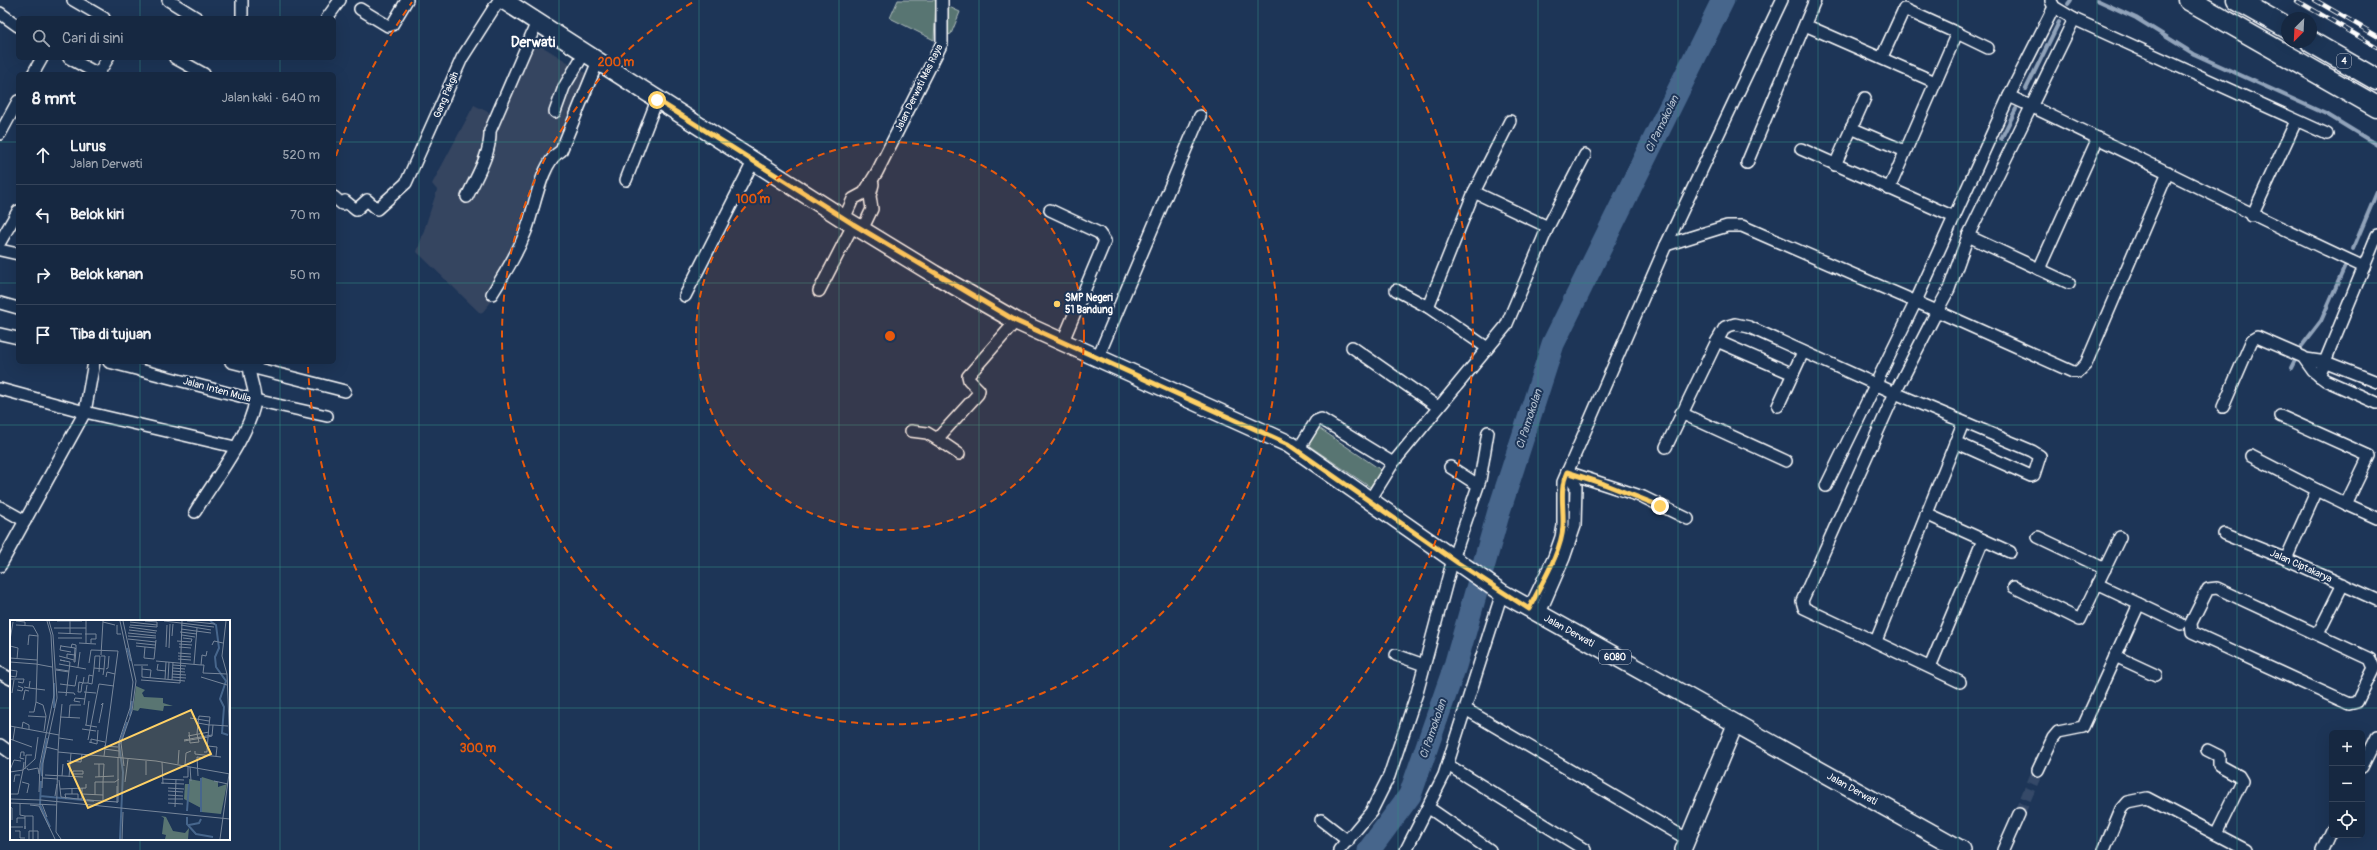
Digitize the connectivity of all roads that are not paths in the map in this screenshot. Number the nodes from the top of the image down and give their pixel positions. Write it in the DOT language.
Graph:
graph roads {
  1 [pos="73,0"];
  2 [pos="168,0"];
  3 [pos="242,0"];
  4 [pos="340,0"];
  5 [pos="406,0"];
  6 [pos="499,0"];
  7 [pos="503,0"];
  8 [pos="942,0"];
  9 [pos="1782,0"];
  10 [pos="1815,0"];
  11 [pos="2189,0"];
  12 [pos="2237,0"];
  13 [pos="1906,4"];
  14 [pos="2052,4"];
  15 [pos="360,8"];
  16 [pos="0,14"];
  17 [pos="101,16"];
  18 [pos="194,16"];
  19 [pos="242,16"];
  20 [pos="328,16"];
  21 [pos="2074,19"];
  22 [pos="537,22"];
  23 [pos="16,25"];
  24 [pos="1805,25"];
  25 [pos="2281,25"];
  26 [pos="1957,34"];
  27 [pos="2317,45"];
  28 [pos="1988,48"];
  29 [pos="591,56"];
  30 [pos="1882,57"];
  31 [pos="41,60"];
  32 [pos="73,60"];
  33 [pos="107,60"];
  34 [pos="179,60"];
  35 [pos="34,72"];
  36 [pos="94,72"];
  37 [pos="99,72"];
  38 [pos="200,72"];
  39 [pos="2377,80"];
  40 [pos="1935,82"];
  41 [pos="2009,96"];
  42 [pos="1865,98"];
  43 [pos="657,100"];
  44 [pos="16,105"];
  45 [pos="2030,106"];
  46 [pos="2377,107"];
  47 [pos="555,112"];
  48 [pos="1200,116"];
  49 [pos="1510,121"];
  50 [pos="2296,121"];
  51 [pos="1851,128"];
  52 [pos="0,134"];
  53 [pos="2327,134"];
  54 [pos="2098,138"];
  55 [pos="1801,149"];
  56 [pos="1905,152"];
  57 [pos="1585,155"];
  58 [pos="754,160"];
  59 [pos="1747,163"];
  60 [pos="1835,165"];
  61 [pos="877,172"];
  62 [pos="2168,172"];
  63 [pos="626,180"];
  64 [pos="1890,189"];
  65 [pos="1474,192"];
  66 [pos="467,197"];
  67 [pos="336,199"];
  68 [pos="1050,210"];
  69 [pos="16,214"];
  70 [pos="2252,216"];
  71 [pos="1954,217"];
  72 [pos="853,224"];
  73 [pos="1548,227"];
  74 [pos="2377,235"];
  75 [pos="1968,236"];
  76 [pos="0,242"];
  77 [pos="1666,245"];
  78 [pos="0,250"];
  79 [pos="16,254"];
  80 [pos="2364,267"];
  81 [pos="2039,269"];
  82 [pos="2069,283"];
  83 [pos="1396,290"];
  84 [pos="819,291"];
  85 [pos="492,294"];
  86 [pos="685,296"];
  87 [pos="1918,302"];
  88 [pos="0,304"];
  89 [pos="1428,307"];
  90 [pos="16,308"];
  91 [pos="1934,309"];
  92 [pos="1016,321"];
  93 [pos="0,334"];
  94 [pos="16,338"];
  95 [pos="1063,341"];
  96 [pos="1717,341"];
  97 [pos="1352,347"];
  98 [pos="1486,347"];
  99 [pos="1803,352"];
  100 [pos="1098,357"];
  101 [pos="2306,359"];
  102 [pos="2326,362"];
  103 [pos="94,364"];
  104 [pos="117,364"];
  105 [pos="249,364"];
  106 [pos="1793,374"];
  107 [pos="2319,376"];
  108 [pos="2377,382"];
  109 [pos="1875,384"];
  110 [pos="0,389"];
  111 [pos="345,391"];
  112 [pos="1895,393"];
  113 [pos="255,400"];
  114 [pos="2377,403"];
  115 [pos="1778,406"];
  116 [pos="1438,407"];
  117 [pos="2223,407"];
  118 [pos="85,412"];
  119 [pos="1682,413"];
  120 [pos="327,416"];
  121 [pos="2280,416"];
  122 [pos="1963,422"];
  123 [pos="911,431"];
  124 [pos="1488,432"];
  125 [pos="937,439"];
  126 [pos="1955,442"];
  127 [pos="1666,447"];
  128 [pos="235,448"];
  129 [pos="1298,450"];
  130 [pos="959,454"];
  131 [pos="2251,456"];
  132 [pos="2373,458"];
  133 [pos="1786,461"];
  134 [pos="1393,463"];
  135 [pos="1450,467"];
  136 [pos="1567,472"];
  137 [pos="1478,485"];
  138 [pos="1826,486"];
  139 [pos="2317,490"];
  140 [pos="1370,500"];
  141 [pos="2346,504"];
  142 [pos="0,507"];
  143 [pos="195,512"];
  144 [pos="1926,514"];
  145 [pos="2377,518"];
  146 [pos="1688,519"];
  147 [pos="25,521"];
  148 [pos="2224,534"];
  149 [pos="2038,537"];
  150 [pos="2120,537"];
  151 [pos="1983,540"];
  152 [pos="2010,552"];
  153 [pos="2286,559"];
  154 [pos="1456,561"];
  155 [pos="0,566"];
  156 [pos="2105,569"];
  157 [pos="2097,584"];
  158 [pos="2343,584"];
  159 [pos="2014,587"];
  160 [pos="1499,590"];
  161 [pos="2377,600"];
  162 [pos="2139,604"];
  163 [pos="1534,612"];
  164 [pos="2181,624"];
  165 [pos="2318,634"];
  166 [pos="1876,641"];
  167 [pos="1396,655"];
  168 [pos="2115,656"];
  169 [pos="1424,665"];
  170 [pos="1930,667"];
  171 [pos="0,673"];
  172 [pos="2156,676"];
  173 [pos="10,678"];
  174 [pos="1960,682"];
  175 [pos="1467,710"];
  176 [pos="1743,728"];
  177 [pos="2377,737"];
  178 [pos="0,746"];
  179 [pos="2207,750"];
  180 [pos="10,752"];
  181 [pos="1448,765"];
  182 [pos="2362,766"];
  183 [pos="2038,770"];
  184 [pos="1429,808"];
  185 [pos="2019,814"];
  186 [pos="1321,820"];
  187 [pos="2216,834"];
  188 [pos="2329,835"];
  189 [pos="1348,840"];
  190 [pos="1685,845"];
  191 [pos="1339,850"];
  192 [pos="1406,850"];
  193 [pos="1490,850"];
  194 [pos="1585,850"];
  195 [pos="1962,850"];
  196 [pos="2003,850"];
  197 [pos="2104,850"];
  198 [pos="2246,850"];
  199 [pos="2322,850"];
  1 -- 17 [label="street"];
  2 -- 18 [label="street"];
  3 -- 19 [label="street"];
  4 -- 20 [label="street"];
  5 -- 15 [label="street"];
  6 -- 67 [label="street, Gang Pakgih"];
  7 -- 22 [label="main road, Jalan Derwati / 6080"];
  8 -- 61 [label="street, Jalan Derwati Mas Raya"];
  9 -- 77 [label="street"];
  10 -- 24 [label="street"];
  11 -- 46 [label="highway, 4"];
  12 -- 25 [label="highway"];
  13 -- 26 [label="street"];
  13 -- 30 [label="street"];
  14 -- 21 [label="street"];
  14 -- 41 [label="street"];
  16 -- 23 [label="street"];
  21 -- 45 [label="street"];
  21 -- 50 [label="street"];
  22 -- 29 [label="main road, Jalan Derwati / 6080"];
  22 -- 66 [label="street"];
  24 -- 30 [label="street"];
  24 -- 59 [label="street"];
  26 -- 28 [label="street"];
  26 -- 40 [label="street"];
  27 -- 39 [label="highway, 4"];
  29 -- 43 [label="main road, Jalan Derwati / 6080"];
  29 -- 47 [label="street"];
  29 -- 85 [label="street"];
  30 -- 40 [label="street"];
  31 -- 35 [label="street"];
  32 -- 36 [label="street"];
  33 -- 37 [label="street"];
  34 -- 38 [label="street"];
  40 -- 56 [label="street"];
  41 -- 45 [label="street"];
  41 -- 71 [label="street"];
  42 -- 51 [label="street"];
  43 -- 58 [label="main road, Jalan Derwati / 6080"];
  43 -- 63 [label="street"];
  44 -- 52 [label="street"];
  45 -- 54 [label="street"];
  45 -- 75 [label="street"];
  48 -- 100 [label="street"];
  49 -- 65 [label="street"];
  50 -- 53 [label="street"];
  50 -- 70 [label="street"];
  51 -- 56 [label="street"];
  51 -- 60 [label="street"];
  54 -- 62 [label="street"];
  54 -- 81 [label="street"];
  55 -- 60 [label="street"];
  56 -- 64 [label="street"];
  57 -- 73 [label="street"];
  58 -- 72 [label="main road, Jalan Derwati / 6080"];
  58 -- 86 [label="street"];
  60 -- 64 [label="street"];
  61 -- 72 [label="street"];
  61 -- 72 [label="street"];
  62 -- 70 [label="street"];
  62 -- 91 [label="street"];
  64 -- 71 [label="street"];
  65 -- 73 [label="street"];
  65 -- 89 [label="street"];
  68 -- 95 [label="street"];
  69 -- 76 [label="street"];
  70 -- 80 [label="street"];
  71 -- 87 [label="street"];
  72 -- 84 [label="street"];
  72 -- 92 [label="main road, Jalan Derwati / 6080"];
  73 -- 98 [label="street"];
  74 -- 80 [label="street"];
  75 -- 81 [label="street"];
  75 -- 91 [label="street"];
  77 -- 87 [label="street"];
  77 -- 136 [label="street"];
  78 -- 79 [label="street"];
  80 -- 102 [label="street"];
  81 -- 82 [label="street"];
  83 -- 89 [label="street"];
  87 -- 91 [label="street"];
  87 -- 109 [label="street"];
  88 -- 90 [label="street"];
  89 -- 98 [label="street"];
  91 -- 112 [label="street"];
  92 -- 95 [label="main road, Jalan Derwati / 6080"];
  92 -- 125 [label="street"];
  93 -- 94 [label="street"];
  95 -- 100 [label="main road, Jalan Derwati / 6080"];
  96 -- 99 [label="street"];
  96 -- 106 [label="street"];
  96 -- 119 [label="street"];
  97 -- 116 [label="street"];
  98 -- 116 [label="street"];
  99 -- 106 [label="street"];
  99 -- 109 [label="street"];
  100 -- 129 [label="main road, Jalan Derwati / 6080"];
  101 -- 102 [label="street"];
  101 -- 107 [label="street"];
  101 -- 117 [label="street"];
  102 -- 107 [label="street"];
  102 -- 108 [label="street"];
  103 -- 118 [label="street"];
  104 -- 113 [label="street, Jalan Inten Mulia"];
  105 -- 111 [label="street"];
  105 -- 113 [label="street"];
  106 -- 115 [label="street"];
  107 -- 114 [label="street"];
  109 -- 112 [label="street"];
  109 -- 138 [label="street"];
  110 -- 118 [label="street"];
  112 -- 122 [label="street"];
  112 -- 166 [label="street"];
  113 -- 120 [label="street, Jalan Inten Mulia"];
  113 -- 128 [label="street"];
  116 -- 134 [label="street"];
  118 -- 128 [label="street"];
  118 -- 147 [label="street"];
  119 -- 127 [label="street"];
  119 -- 133 [label="street"];
  121 -- 132 [label="street"];
  122 -- 126 [label="street"];
  122 -- 126 [label="street"];
  123 -- 125 [label="street"];
  124 -- 137 [label="street"];
  125 -- 130 [label="street"];
  126 -- 144 [label="street"];
  128 -- 143 [label="street"];
  129 -- 134 [label="street"];
  129 -- 140 [label="main road, Jalan Derwati / 6080"];
  131 -- 139 [label="street"];
  132 -- 141 [label="street"];
  134 -- 140 [label="street"];
  135 -- 137 [label="street"];
  136 -- 146 [label="street"];
  136 -- 163 [label="street"];
  137 -- 154 [label="street"];
  139 -- 141 [label="street"];
  139 -- 153 [label="street"];
  140 -- 154 [label="main road, Jalan Derwati / 6080"];
  141 -- 145 [label="street"];
  142 -- 147 [label="street"];
  144 -- 151 [label="street"];
  144 -- 166 [label="street"];
  147 -- 155 [label="street"];
  148 -- 153 [label="street, Jalan Ciptakarya"];
  149 -- 156 [label="street"];
  150 -- 156 [label="street"];
  151 -- 152 [label="street"];
  151 -- 170 [label="street"];
  153 -- 158 [label="street, Jalan Ciptakarya"];
  154 -- 160 [label="main road, Jalan Derwati / 6080"];
  154 -- 169 [label="street"];
  156 -- 157 [label="street"];
  157 -- 159 [label="street"];
  157 -- 162 [label="street"];
  158 -- 161 [label="street, Jalan Ciptakarya"];
  158 -- 165 [label="street"];
  160 -- 163 [label="main road, Jalan Derwati / 6080"];
  160 -- 175 [label="street"];
  162 -- 164 [label="street"];
  162 -- 168 [label="street"];
  163 -- 176 [label="main road, Jalan Derwati / 6080"];
  165 -- 165 [label="street"];
  166 -- 170 [label="street"];
  167 -- 169 [label="street"];
  168 -- 172 [label="street"];
  168 -- 183 [label="street"];
  169 -- 189 [label="street"];
  170 -- 174 [label="street"];
  171 -- 173 [label="street"];
  175 -- 181 [label="street"];
  175 -- 190 [label="street"];
  176 -- 190 [label="street"];
  176 -- 195 [label="main road, Jalan Derwati / 6080"];
  177 -- 182 [label="street"];
  178 -- 180 [label="street"];
  179 -- 187 [label="street"];
  181 -- 184 [label="street"];
  181 -- 194 [label="street"];
  184 -- 192 [label="street"];
  184 -- 193 [label="street"];
  185 -- 196 [label="street"];
  186 -- 189 [label="street"];
  187 -- 197 [label="street"];
  187 -- 198 [label="street"];
  188 -- 199 [label="street"];
  189 -- 191 [label="street"];
}
